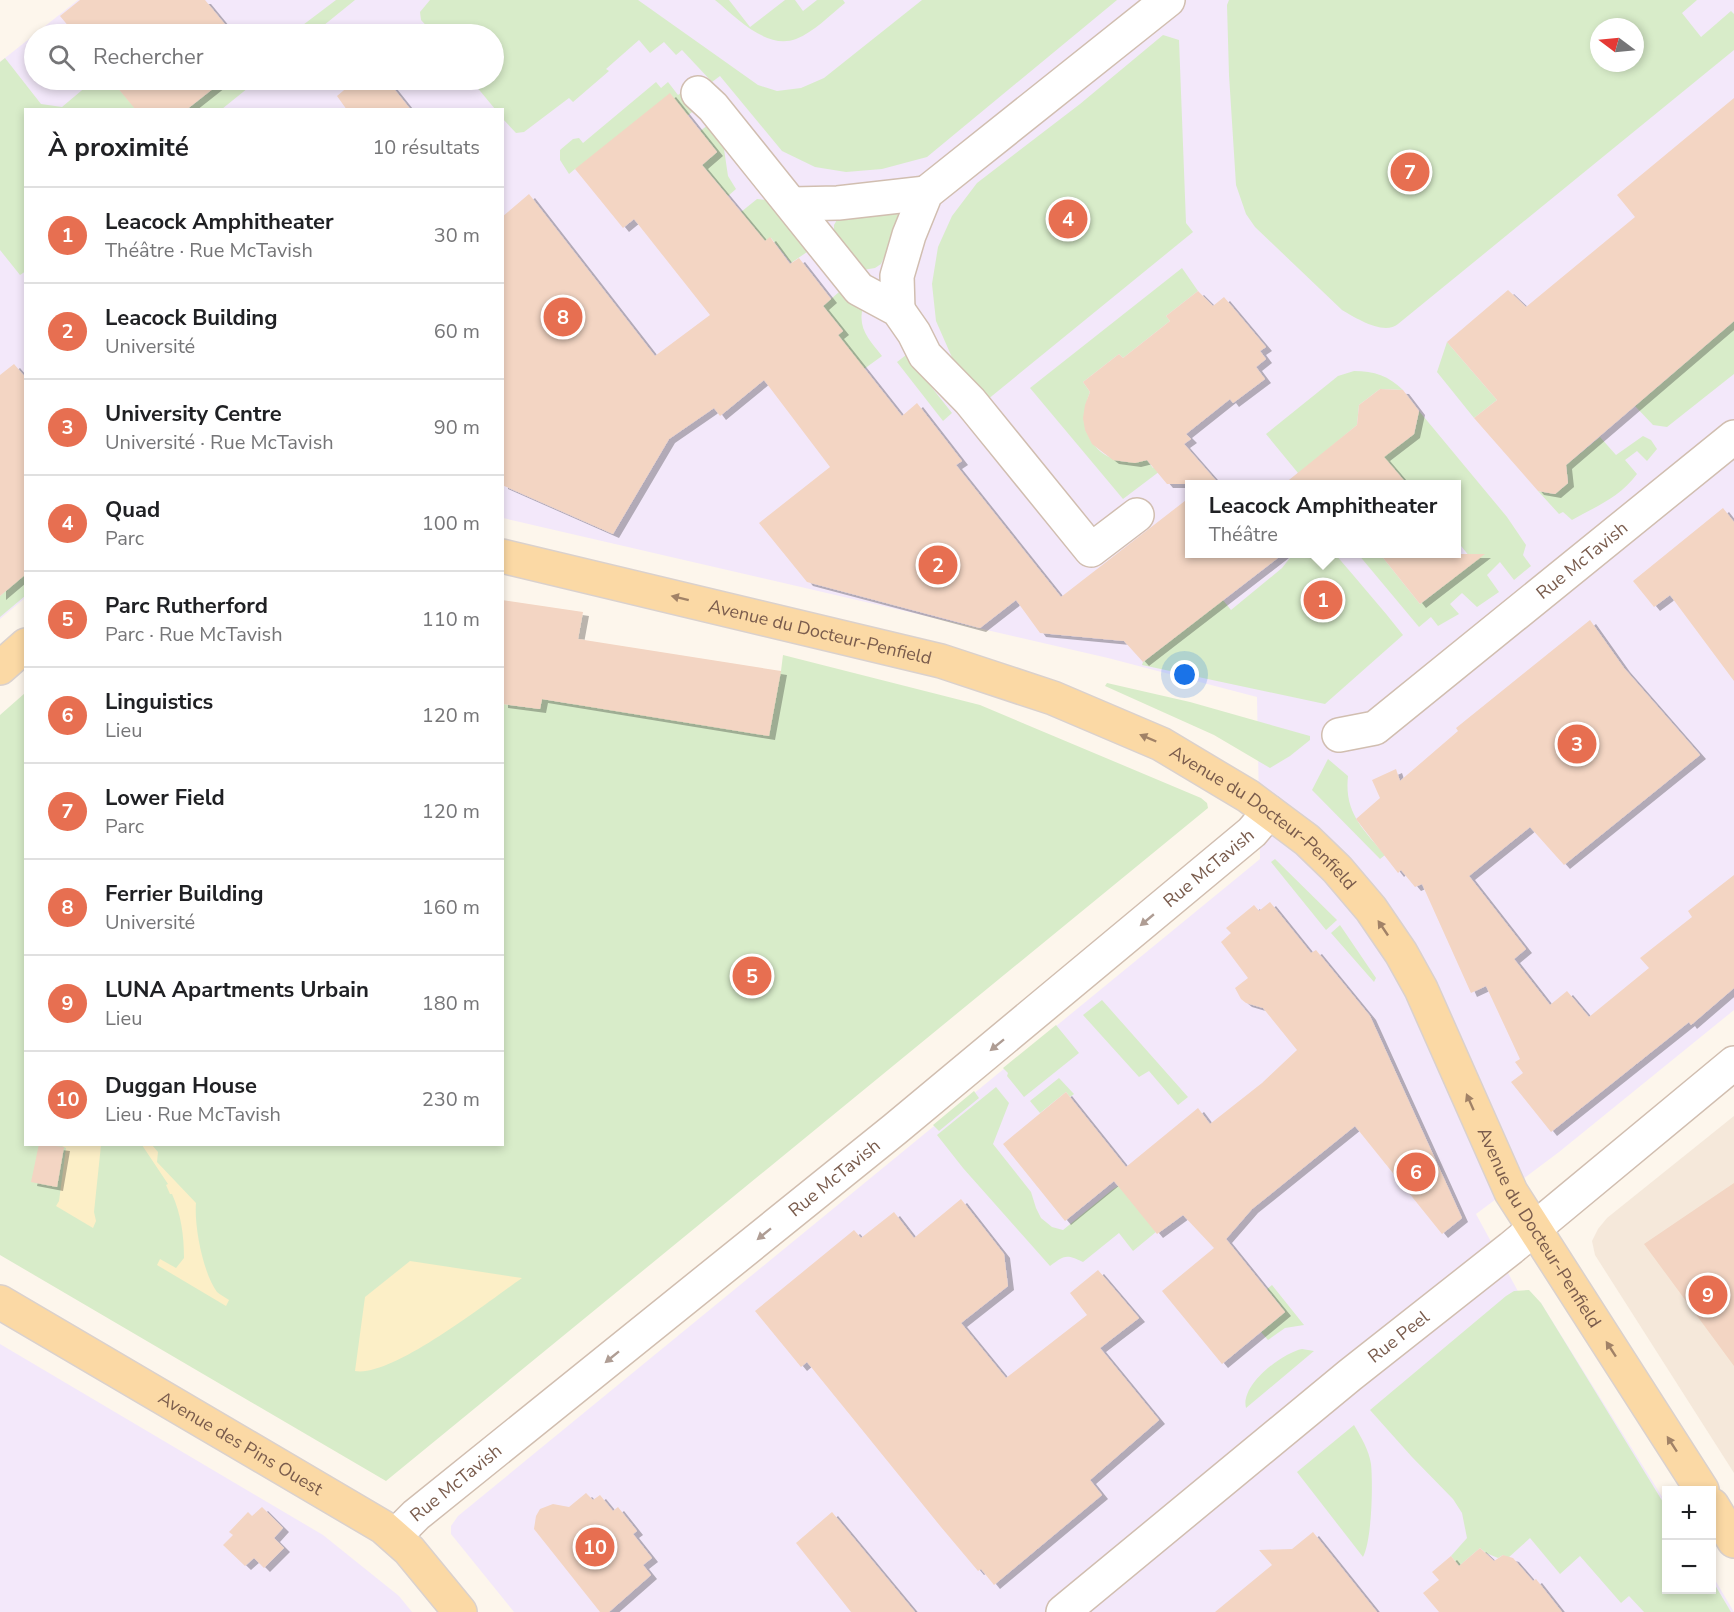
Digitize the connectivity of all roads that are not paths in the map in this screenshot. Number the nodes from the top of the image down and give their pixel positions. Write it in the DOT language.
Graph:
graph roads {
  1 [pos="1168,0"];
  2 [pos="698,93"];
  3 [pos="926,193"];
  4 [pos="792,204"];
  5 [pos="898,310"];
  6 [pos="1734,437"];
  7 [pos="1137,515"];
  8 [pos="504,556"];
  9 [pos="24,647"];
  10 [pos="0,668"];
  11 [pos="1339,735"];
  12 [pos="1269,812"];
  13 [pos="1734,1063"];
  14 [pos="1533,1229"];
  15 [pos="0,1302"];
  16 [pos="1699,1486"];
  17 [pos="1716,1512"];
  18 [pos="395,1536"];
  19 [pos="1734,1541"];
  20 [pos="460,1612"];
  21 [pos="1063,1612"];
  1 -- 3 [label="street"];
  2 -- 4 [label="street"];
  3 -- 4 [label="street"];
  3 -- 5 [label="street"];
  4 -- 5 [label="street"];
  5 -- 7 [label="street"];
  6 -- 11 [label="street, Rue McTavish"];
  12 -- 8 [label="main road, Avenue du Docteur-Penfield, one-way"];
  9 -- 10 [label="main road"];
  14 -- 12 [label="main road, Avenue du Docteur-Penfield, one-way"];
  12 -- 18 [label="street, Rue McTavish, one-way"];
  13 -- 14 [label="street, Rue Peel"];
  16 -- 14 [label="main road, Avenue du Docteur-Penfield, one-way"];
  14 -- 21 [label="street, Rue Peel"];
  15 -- 18 [label="main road, Avenue des Pins Ouest"];
  17 -- 19 [label="main road"];
  18 -- 20 [label="main road, Avenue des Pins Ouest"];
}
